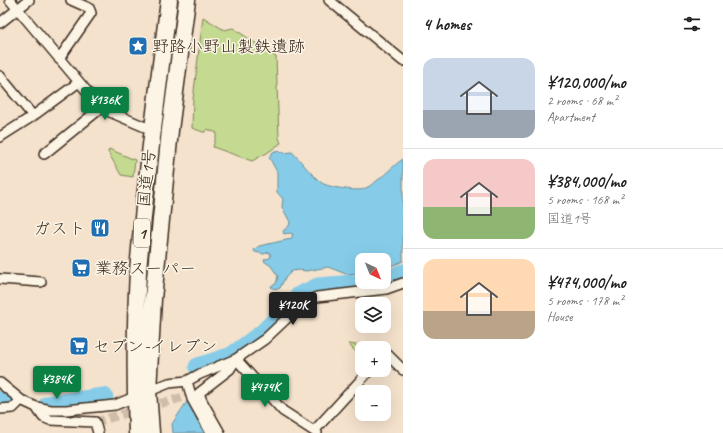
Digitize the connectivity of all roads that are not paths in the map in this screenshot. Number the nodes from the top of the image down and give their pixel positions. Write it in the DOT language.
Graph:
graph roads {
  1 [pos="10,0"];
  2 [pos="29,0"];
  3 [pos="70,0"];
  4 [pos="169,0"];
  5 [pos="187,0"];
  6 [pos="329,0"];
  7 [pos="17,9"];
  8 [pos="0,23"];
  9 [pos="59,59"];
  10 [pos="403,61"];
  11 [pos="0,76"];
  12 [pos="79,82"];
  13 [pos="101,108"];
  14 [pos="32,116"];
  15 [pos="152,130"];
  16 [pos="0,137"];
  17 [pos="44,154"];
  18 [pos="1,281"];
  19 [pos="42,282"];
  20 [pos="403,283"];
  21 [pos="391,358"];
  22 [pos="236,359"];
  23 [pos="403,370"];
  24 [pos="364,377"];
  25 [pos="187,381"];
  26 [pos="0,383"];
  27 [pos="142,394"];
  28 [pos="21,400"];
  29 [pos="36,407"];
  30 [pos="0,409"];
  31 [pos="316,432"];
  32 [pos="98,433"];
  33 [pos="137,433"];
  34 [pos="151,433"];
  35 [pos="211,433"];
  36 [pos="220,433"];
  1 -- 7 [label="street"];
  2 -- 7 [label="street"];
  3 -- 9 [label="street"];
  4 -- 15 [label="highway, 国道1号 / 1"];
  5 -- 27 [label="highway, 国道1号 / 1"];
  6 -- 10 [label="street"];
  7 -- 8 [label="street"];
  7 -- 9 [label="street"];
  9 -- 12 [label="street"];
  11 -- 14 [label="street"];
  12 -- 13 [label="street"];
  12 -- 14 [label="street"];
  13 -- 15 [label="street"];
  13 -- 17 [label="street"];
  14 -- 16 [label="street"];
  15 -- 27 [label="highway, 国道1号 / 1"];
  18 -- 19 [label="street"];
  20 -- 22 [label="street"];
  21 -- 23 [label="street"];
  22 -- 25 [label="street"];
  22 -- 31 [label="street"];
  22 -- 36 [label="street"];
  24 -- 31 [label="street"];
  25 -- 27 [label="street"];
  25 -- 35 [label="street"];
  26 -- 28 [label="street"];
  27 -- 29 [label="street"];
  27 -- 33 [label="highway, 国道1号 / 1"];
  27 -- 34 [label="highway, 国道1号 / 1"];
  28 -- 29 [label="street"];
  28 -- 30 [label="street"];
  29 -- 32 [label="street"];
}
